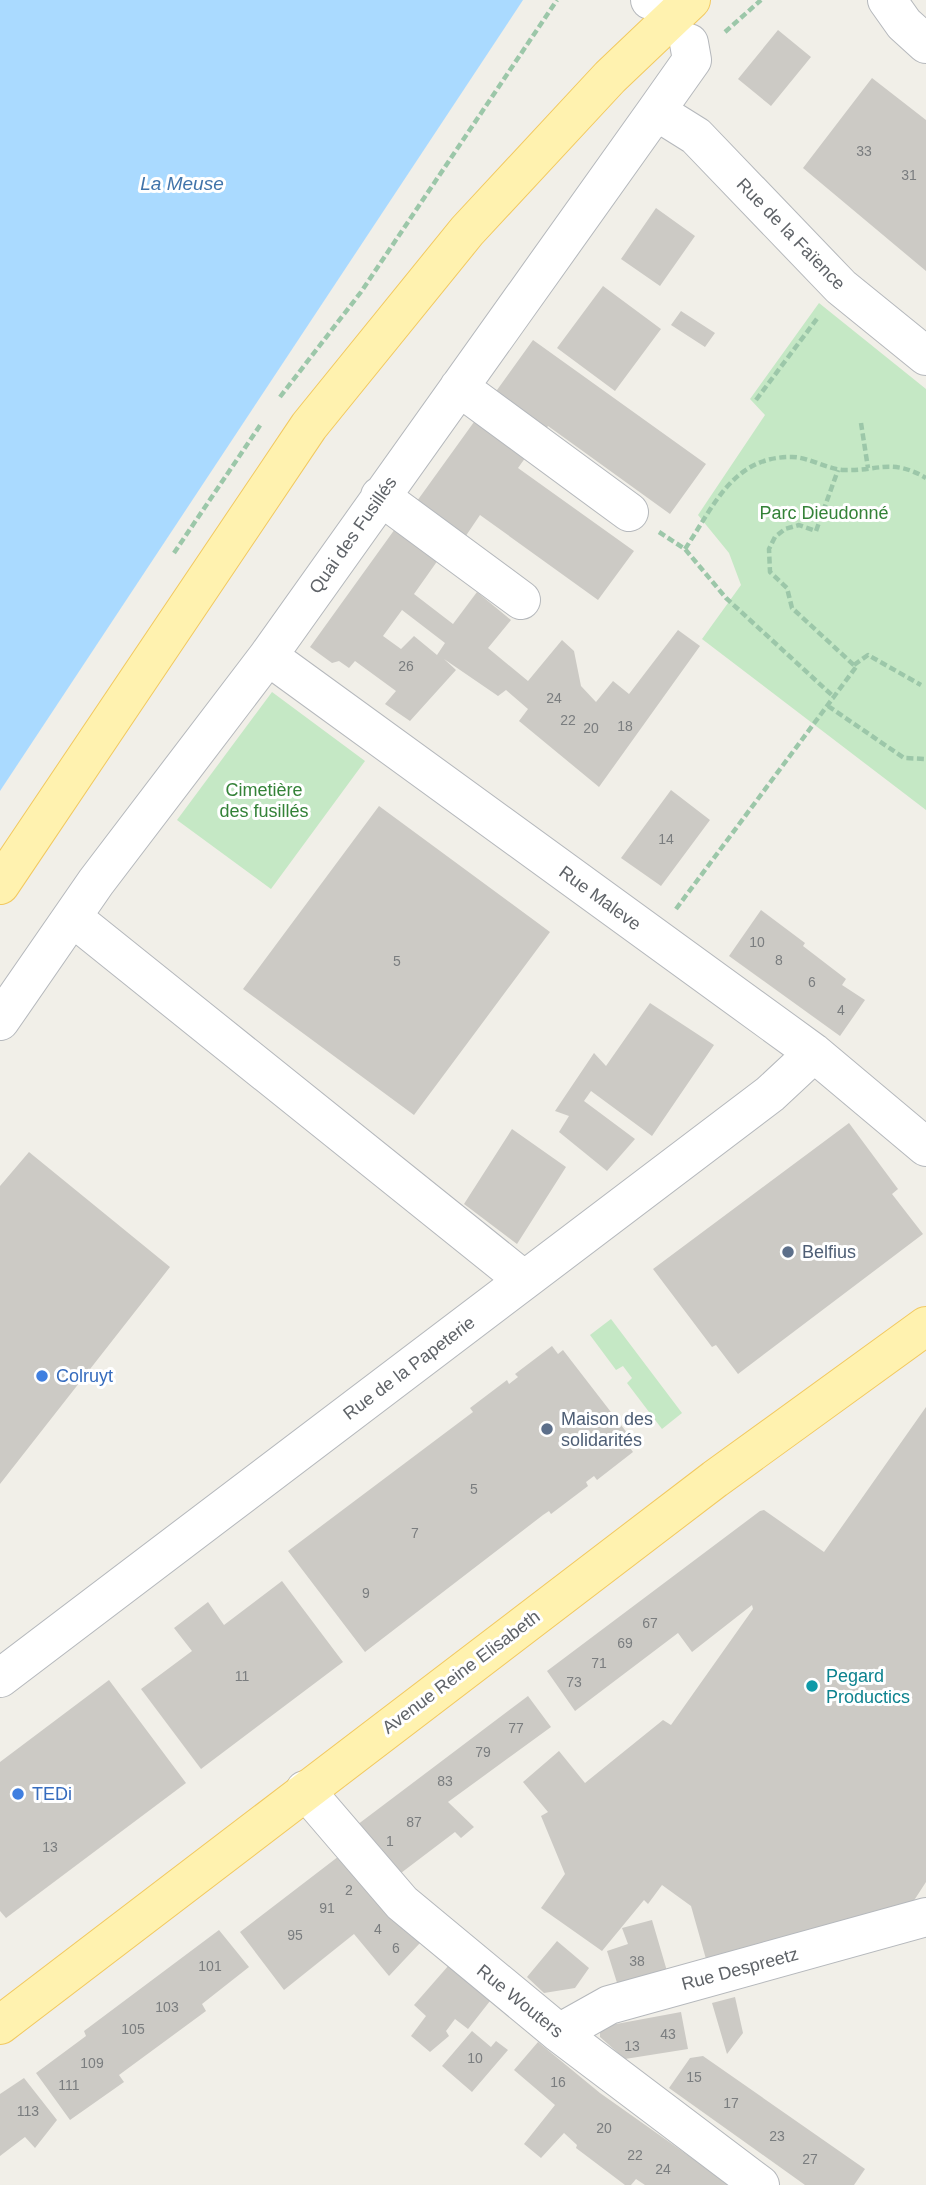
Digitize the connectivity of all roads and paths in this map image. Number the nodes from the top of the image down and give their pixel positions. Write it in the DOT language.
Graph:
graph roads {
  1 [pos="691,0"];
  2 [pos="761,0"];
  3 [pos="887,0"];
  4 [pos="706,38"];
  5 [pos="926,44"];
  6 [pos="656,111"];
  7 [pos="841,287"];
  8 [pos="926,356"];
  9 [pos="458,387"];
  10 [pos="756,400"];
  11 [pos="862,423"];
  12 [pos="868,468"];
  13 [pos="838,470"];
  14 [pos="926,478"];
  15 [pos="380,496"];
  16 [pos="629,512"];
  17 [pos="685,549"];
  18 [pos="522,600"];
  19 [pos="268,656"];
  20 [pos="854,665"];
  21 [pos="921,685"];
  22 [pos="835,698"];
  23 [pos="828,706"];
  24 [pos="926,759"];
  25 [pos="0,885"];
  26 [pos="72,917"];
  27 [pos="654,937"];
  28 [pos="0,1021"];
  29 [pos="814,1053"];
  30 [pos="926,1147"];
  31 [pos="524,1280"];
  32 [pos="926,1326"];
  33 [pos="0,1678"];
  34 [pos="305,1790"];
  35 [pos="926,1917"];
  36 [pos="0,2025"];
  37 [pos="559,2033"];
  38 [pos="760,2185"];
  1 -- 25 [label="main road"];
  2 -- 4 [label="path"];
  3 -- 5 [label="street"];
  4 -- 6 [label="street, Quai des Fusillés"];
  6 -- 7 [label="street, Rue de la Faïence"];
  6 -- 9 [label="street, Quai des Fusillés"];
  7 -- 8 [label="street, Rue de la Faïence"];
  7 -- 10 [label="path"];
  9 -- 15 [label="street, Quai des Fusillés"];
  9 -- 16 [label="street"];
  11 -- 12 [label="path"];
  12 -- 13 [label="path"];
  12 -- 14 [label="path"];
  13 -- 17 [label="path"];
  13 -- 20 [label="path"];
  15 -- 18 [label="street"];
  15 -- 19 [label="street, Quai des Fusillés"];
  16 -- 17 [label="path"];
  17 -- 22 [label="path"];
  19 -- 26 [label="street, Quai des Fusillés"];
  19 -- 27 [label="street, Rue Maleve"];
  20 -- 21 [label="path"];
  20 -- 22 [label="path"];
  22 -- 23 [label="path"];
  23 -- 24 [label="path"];
  23 -- 27 [label="path"];
  26 -- 28 [label="street, Quai des Fusillés"];
  26 -- 31 [label="street"];
  27 -- 29 [label="street, Rue Maleve"];
  29 -- 30 [label="street, Rue Maleve"];
  29 -- 31 [label="street, Rue de la Papeterie"];
  31 -- 33 [label="street, Rue de la Papeterie"];
  32 -- 34 [label="main road, Avenue Reine Elisabeth"];
  34 -- 36 [label="main road, Avenue Reine Elisabeth"];
  34 -- 37 [label="street, Rue Wouters"];
  35 -- 37 [label="street, Rue Despreetz"];
  37 -- 38 [label="street, Rue Wouters"];
}
